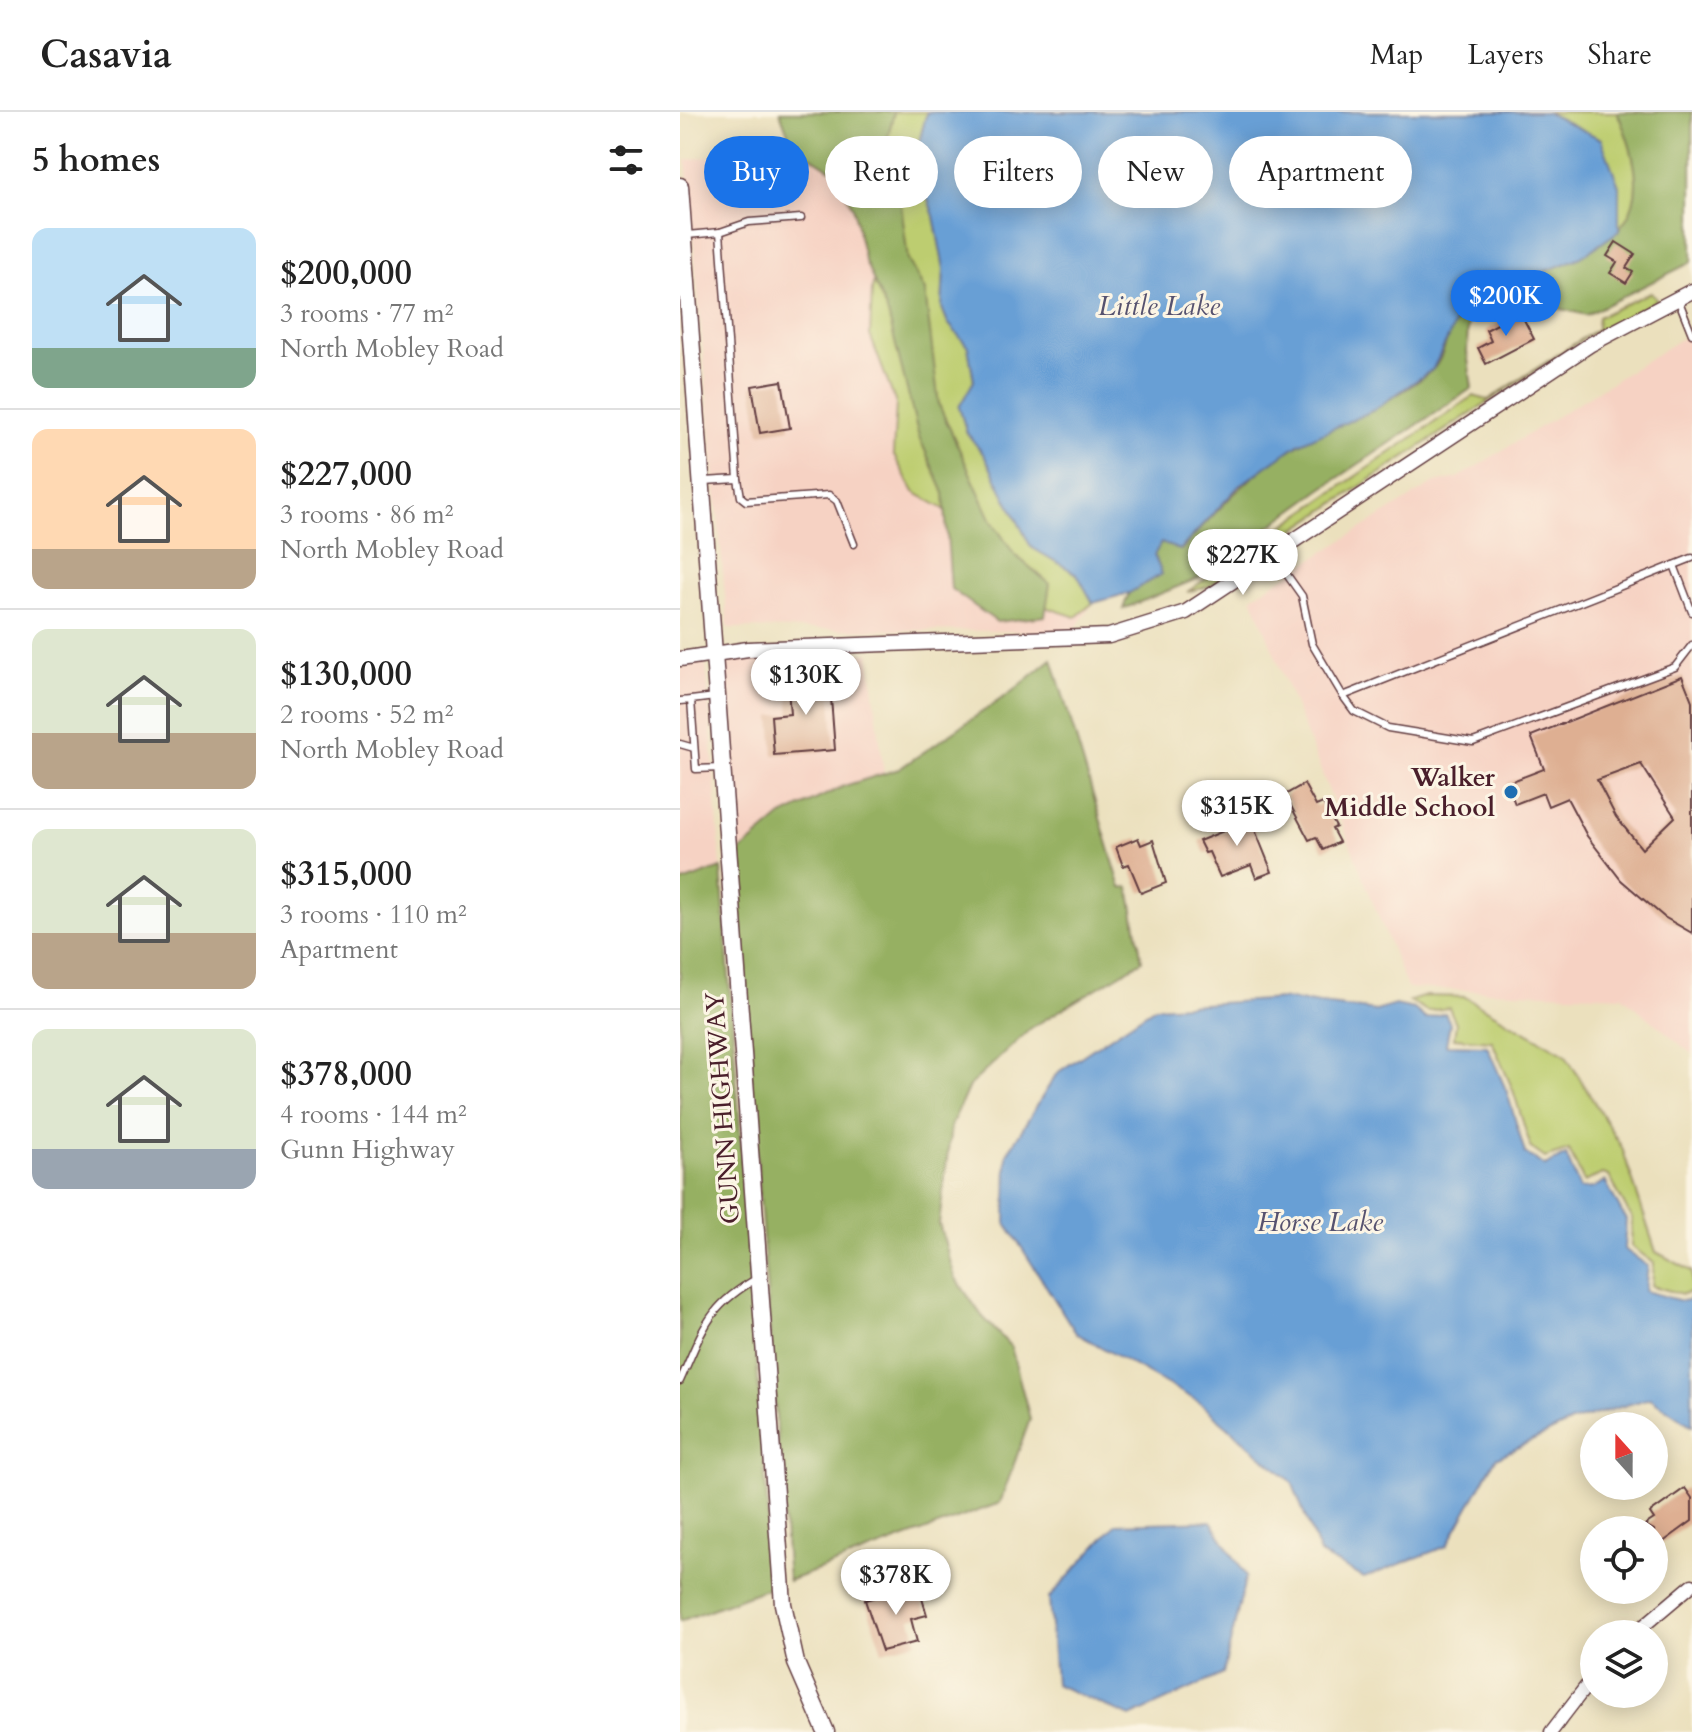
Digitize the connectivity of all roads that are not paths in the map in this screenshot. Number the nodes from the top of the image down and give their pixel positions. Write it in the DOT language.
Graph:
graph roads {
  1 [pos="680,186"];
  2 [pos="801,218"];
  3 [pos="720,232"];
  4 [pos="683,235"];
  5 [pos="1692,291"];
  6 [pos="1678,299"];
  7 [pos="1692,334"];
  8 [pos="738,479"];
  9 [pos="701,481"];
  10 [pos="854,544"];
  11 [pos="1273,555"];
  12 [pos="1692,558"];
  13 [pos="1674,565"];
  14 [pos="1692,612"];
  15 [pos="1692,645"];
  16 [pos="713,651"];
  17 [pos="680,659"];
  18 [pos="1343,696"];
  19 [pos="717,697"];
  20 [pos="691,700"];
  21 [pos="680,701"];
  22 [pos="680,744"];
  23 [pos="694,748"];
  24 [pos="721,768"];
  25 [pos="758,1278"];
  26 [pos="680,1381"];
  27 [pos="1692,1585"];
  28 [pos="1651,1620"];
  29 [pos="1580,1694"];
  30 [pos="826,1732"];
  31 [pos="1551,1732"];
  1 -- 4 [label="main road, GUNN HIGHWAY"];
  2 -- 3 [label="lane"];
  3 -- 4 [label="lane"];
  3 -- 8 [label="lane"];
  4 -- 9 [label="main road, GUNN HIGHWAY"];
  5 -- 6 [label="street"];
  6 -- 7 [label="lane"];
  6 -- 11 [label="street"];
  8 -- 9 [label="lane"];
  8 -- 10 [label="lane"];
  9 -- 16 [label="main road, GUNN HIGHWAY"];
  11 -- 16 [label="street"];
  11 -- 18 [label="lane"];
  12 -- 13 [label="lane"];
  13 -- 14 [label="lane"];
  13 -- 18 [label="lane"];
  15 -- 18 [label="lane"];
  16 -- 17 [label="street"];
  16 -- 19 [label="main road, GUNN HIGHWAY"];
  19 -- 20 [label="lane"];
  19 -- 24 [label="main road, GUNN HIGHWAY"];
  20 -- 21 [label="lane"];
  20 -- 23 [label="lane"];
  22 -- 23 [label="lane"];
  23 -- 24 [label="lane"];
  24 -- 25 [label="main road, GUNN HIGHWAY"];
  25 -- 26 [label="lane"];
  25 -- 30 [label="main road, GUNN HIGHWAY"];
  27 -- 28 [label="street"];
  29 -- 31 [label="street"];
}
